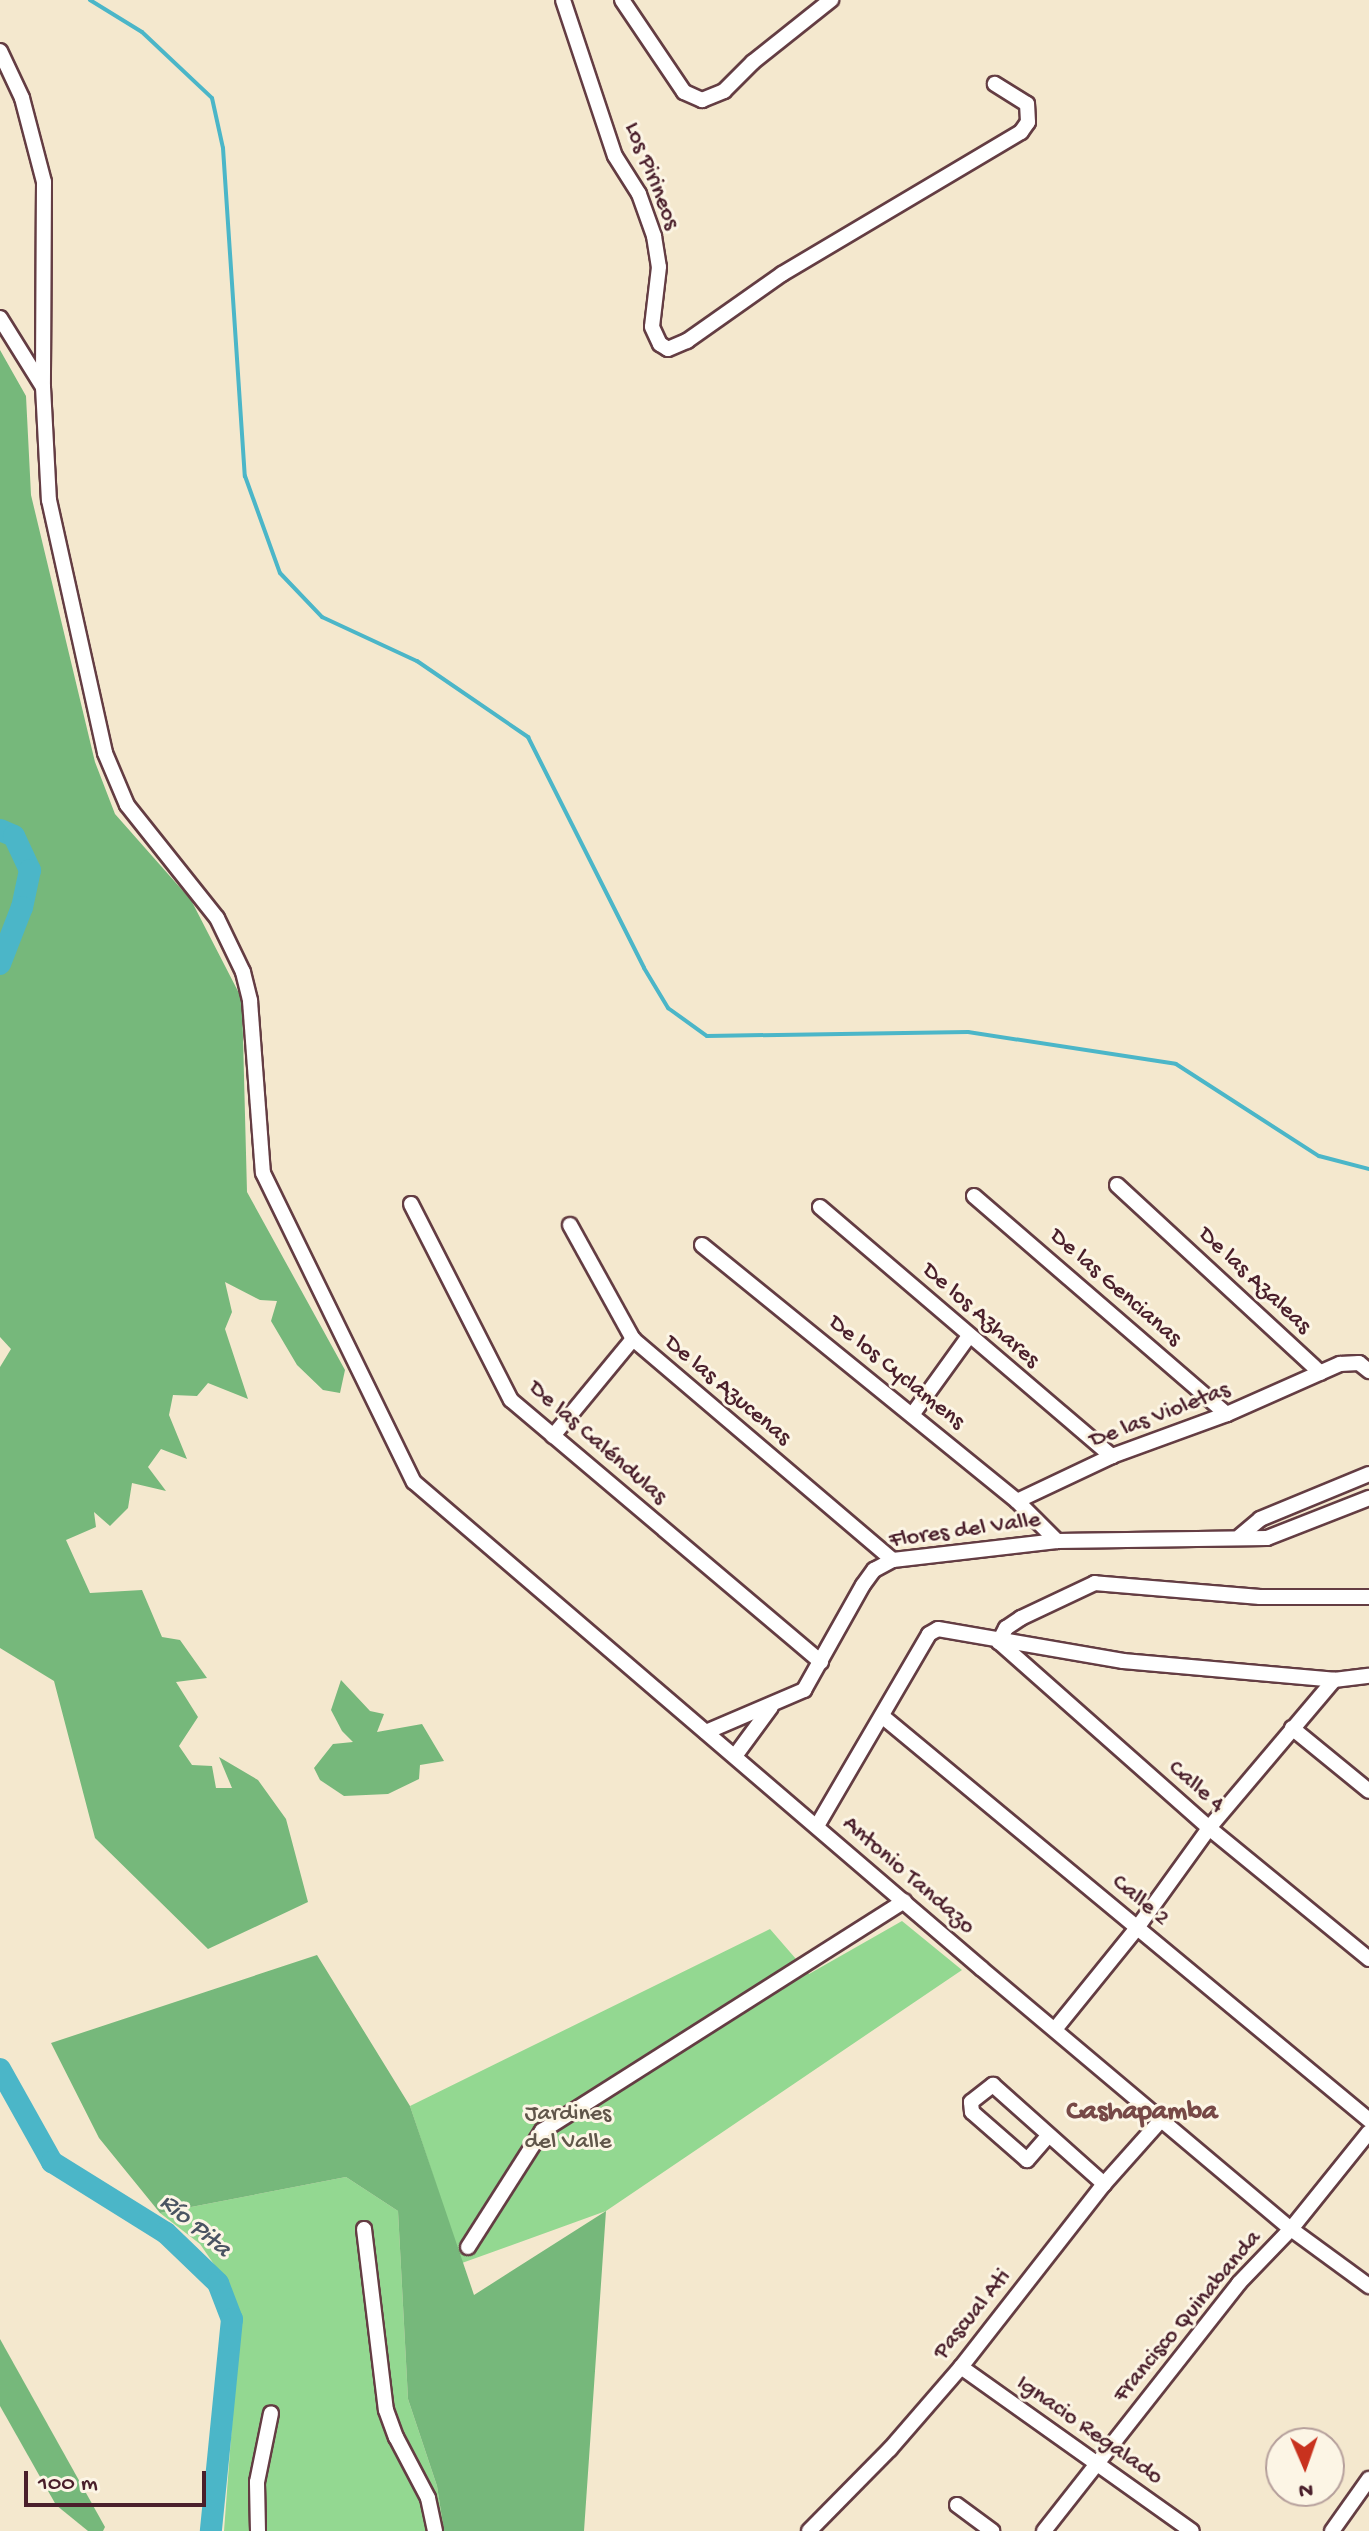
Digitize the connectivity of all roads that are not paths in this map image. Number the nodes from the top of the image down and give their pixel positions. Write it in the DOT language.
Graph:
graph roads {
  1 [pos="563,0"];
  2 [pos="622,0"];
  3 [pos="831,0"];
  4 [pos="0,51"];
  5 [pos="995,84"];
  6 [pos="0,318"];
  7 [pos="43,387"];
  8 [pos="1117,1185"];
  9 [pos="974,1196"];
  10 [pos="411,1204"];
  11 [pos="820,1207"];
  12 [pos="570,1225"];
  13 [pos="702,1245"];
  14 [pos="969,1336"];
  15 [pos="633,1339"];
  16 [pos="1369,1371"];
  17 [pos="1321,1373"];
  18 [pos="1227,1414"];
  19 [pos="912,1415"];
  20 [pos="553,1436"];
  21 [pos="1112,1456"];
  22 [pos="1369,1474"];
  23 [pos="1369,1498"];
  24 [pos="1017,1501"];
  25 [pos="1240,1536"];
  26 [pos="1057,1541"];
  27 [pos="893,1560"];
  28 [pos="1369,1597"];
  29 [pos="999,1642"];
  30 [pos="821,1662"];
  31 [pos="1369,1676"];
  32 [pos="1334,1680"];
  33 [pos="771,1706"];
  34 [pos="882,1716"];
  35 [pos="1292,1728"];
  36 [pos="706,1732"];
  37 [pos="735,1756"];
  38 [pos="1369,1791"];
  39 [pos="817,1826"];
  40 [pos="1209,1828"];
  41 [pos="904,1901"];
  42 [pos="1137,1928"];
  43 [pos="1369,1959"];
  44 [pos="1056,2028"];
  45 [pos="1162,2119"];
  46 [pos="1369,2120"];
  47 [pos="1369,2132"];
  48 [pos="1048,2136"];
  49 [pos="1104,2184"];
  50 [pos="364,2229"];
  51 [pos="1291,2229"];
  52 [pos="468,2247"];
  53 [pos="1369,2286"];
  54 [pos="961,2367"];
  55 [pos="271,2413"];
  56 [pos="1096,2463"];
  57 [pos="1369,2479"];
  58 [pos="957,2505"];
  59 [pos="258,2531"];
  60 [pos="435,2531"];
  61 [pos="809,2531"];
  62 [pos="992,2531"];
  63 [pos="1044,2531"];
  64 [pos="1192,2531"];
  65 [pos="1332,2531"];
  1 -- 5 [label="street, Los Pirineos"];
  2 -- 3 [label="street"];
  4 -- 7 [label="street, Antonio Tandazo"];
  6 -- 7 [label="street"];
  7 -- 36 [label="street, Antonio Tandazo"];
  8 -- 17 [label="street, De las Azaleas"];
  9 -- 18 [label="street, De las Gencianas"];
  10 -- 20 [label="street, De las Caléndulas"];
  11 -- 14 [label="street, De los Azhares"];
  12 -- 15 [label="street, De las Azucenas"];
  13 -- 19 [label="street, De los Cyclamens"];
  14 -- 19 [label="street"];
  14 -- 21 [label="street, De los Azhares"];
  15 -- 20 [label="street"];
  15 -- 27 [label="street, De las Azucenas"];
  16 -- 17 [label="street"];
  17 -- 18 [label="street, De las Violetas"];
  18 -- 21 [label="street, De las Violetas"];
  19 -- 24 [label="street, De los Cyclamens"];
  20 -- 30 [label="street, De las Caléndulas"];
  21 -- 24 [label="street, De las Violetas"];
  22 -- 25 [label="street"];
  23 -- 25 [label="street, Flores del Valle"];
  24 -- 26 [label="street, De los Cyclamens"];
  25 -- 26 [label="street, Flores del Valle"];
  26 -- 27 [label="street, Flores del Valle"];
  27 -- 30 [label="street, Flores del Valle"];
  28 -- 29 [label="street"];
  29 -- 32 [label="street"];
  29 -- 34 [label="street"];
  29 -- 40 [label="street, Calle 4"];
  30 -- 33 [label="street, Flores del Valle"];
  31 -- 32 [label="street"];
  32 -- 35 [label="street"];
  33 -- 36 [label="street, Flores del Valle"];
  33 -- 37 [label="street, Flores del Valle"];
  34 -- 39 [label="street"];
  34 -- 42 [label="street, Calle 2"];
  35 -- 38 [label="street"];
  35 -- 40 [label="street"];
  36 -- 37 [label="street, Antonio Tandazo"];
  37 -- 39 [label="street, Antonio Tandazo"];
  39 -- 41 [label="street, Antonio Tandazo"];
  40 -- 42 [label="street"];
  40 -- 43 [label="street, Calle 4"];
  41 -- 44 [label="street, Antonio Tandazo"];
  41 -- 52 [label="street"];
  42 -- 44 [label="street"];
  42 -- 46 [label="street, Calle 2"];
  44 -- 45 [label="street, Antonio Tandazo"];
  45 -- 49 [label="street, Pascual Ati"];
  45 -- 51 [label="street, Antonio Tandazo"];
  47 -- 51 [label="street, Francisco Quinabanda"];
  48 -- 48 [label="street"];
  48 -- 49 [label="street"];
  49 -- 54 [label="street, Pascual Ati"];
  50 -- 60 [label="street"];
  51 -- 53 [label="street, Antonio Tandazo"];
  51 -- 56 [label="street, Francisco Quinabanda"];
  54 -- 56 [label="street, Ignacio Regalado"];
  54 -- 61 [label="street, Pascual Ati"];
  55 -- 59 [label="street"];
  56 -- 63 [label="street, Francisco Quinabanda"];
  56 -- 64 [label="street, Ignacio Regalado"];
  57 -- 65 [label="street"];
  58 -- 62 [label="street"];
}
